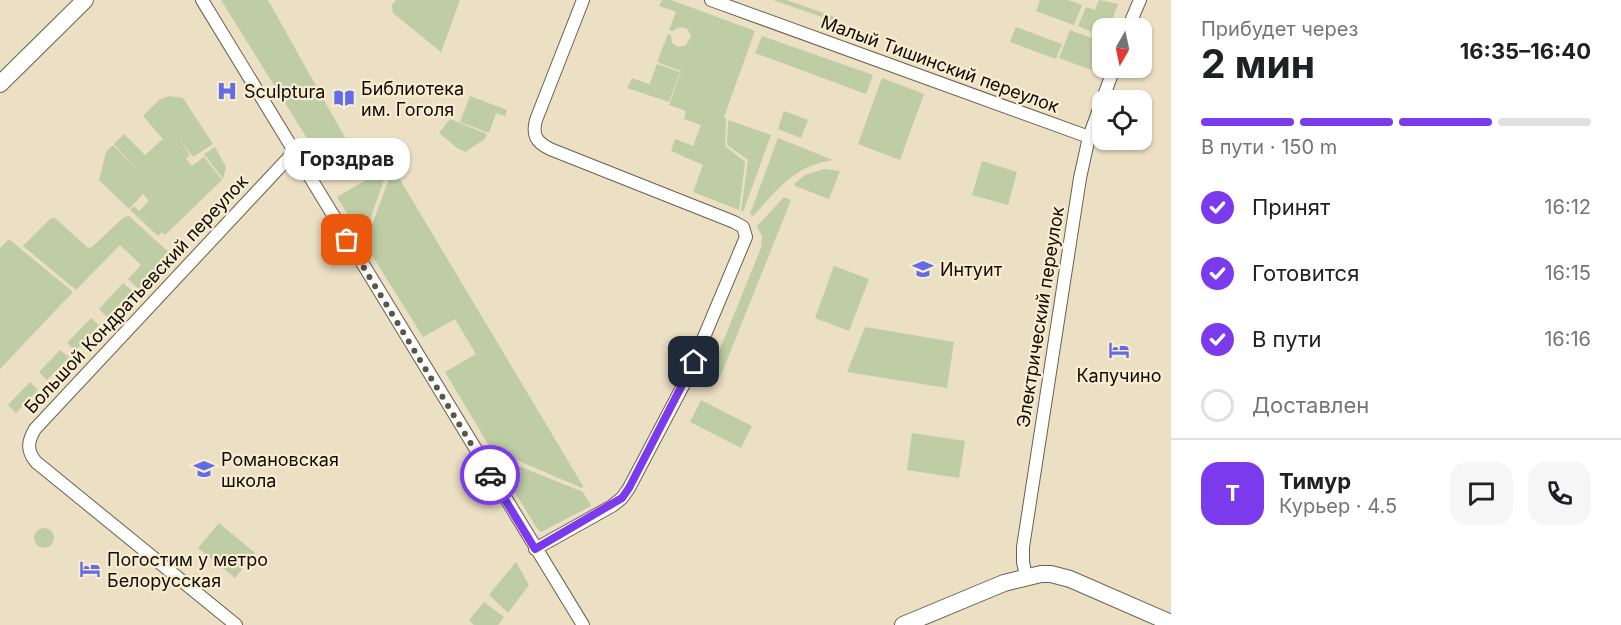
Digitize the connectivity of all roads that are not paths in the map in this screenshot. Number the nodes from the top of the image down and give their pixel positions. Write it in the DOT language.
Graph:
graph roads {
  1 [pos="85,0"];
  2 [pos="202,0"];
  3 [pos="583,0"];
  4 [pos="711,0"];
  5 [pos="1140,0"];
  6 [pos="1132,18"];
  7 [pos="1110,78"];
  8 [pos="0,84"];
  9 [pos="1089,137"];
  10 [pos="293,153"];
  11 [pos="535,549"];
  12 [pos="1026,576"];
  13 [pos="1171,623"];
  14 [pos="236,625"];
  15 [pos="583,625"];
  16 [pos="903,625"];
  1 -- 8 [label="main road"];
  2 -- 10 [label="street"];
  3 -- 11 [label="street"];
  4 -- 9 [label="street, Малый Тишинский переулок"];
  5 -- 6 [label="street"];
  7 -- 9 [label="street, Электрический переулок"];
  9 -- 12 [label="street, Электрический переулок"];
  10 -- 11 [label="street"];
  10 -- 14 [label="street, Большой Кондратьевский переулок"];
  11 -- 15 [label="street"];
  12 -- 13 [label="main road"];
  12 -- 16 [label="main road"];
}
